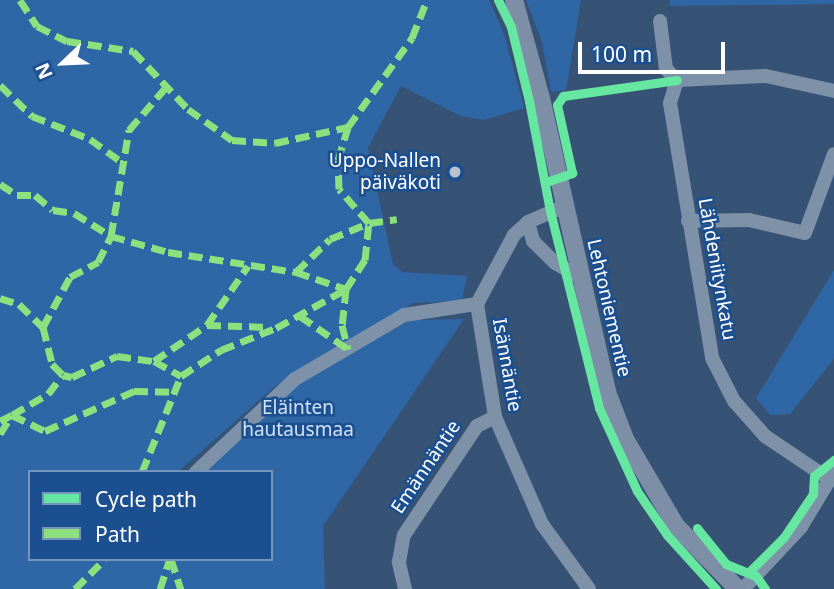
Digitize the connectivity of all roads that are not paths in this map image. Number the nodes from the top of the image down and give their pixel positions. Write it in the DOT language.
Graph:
graph roads {
  1 [pos="514,0"];
  2 [pos="660,22"];
  3 [pos="677,80"];
  4 [pos="834,91"];
  5 [pos="834,154"];
  6 [pos="565,206"];
  7 [pos="688,221"];
  8 [pos="528,222"];
  9 [pos="580,277"];
  10 [pos="477,304"];
  11 [pos="495,417"];
  12 [pos="198,470"];
  13 [pos="832,475"];
  14 [pos="405,589"];
  15 [pos="589,589"];
  16 [pos="740,589"];
  1 -- 6 [label="main road, Lehtoniementie"];
  2 -- 3 [label="street"];
  3 -- 4 [label="street"];
  3 -- 7 [label="street, Lähdeniitynkatu"];
  5 -- 7 [label="street"];
  6 -- 8 [label="street, Isännäntie"];
  6 -- 9 [label="main road, Lehtoniementie"];
  7 -- 13 [label="street, Lähdeniitynkatu"];
  8 -- 9 [label="street"];
  8 -- 10 [label="street, Isännäntie"];
  9 -- 16 [label="main road, Lehtoniementie"];
  10 -- 11 [label="street, Isännäntie"];
  10 -- 12 [label="street"];
  11 -- 14 [label="street, Emännäntie"];
  11 -- 15 [label="street, Isännäntie"];
  13 -- 16 [label="street"];
}
